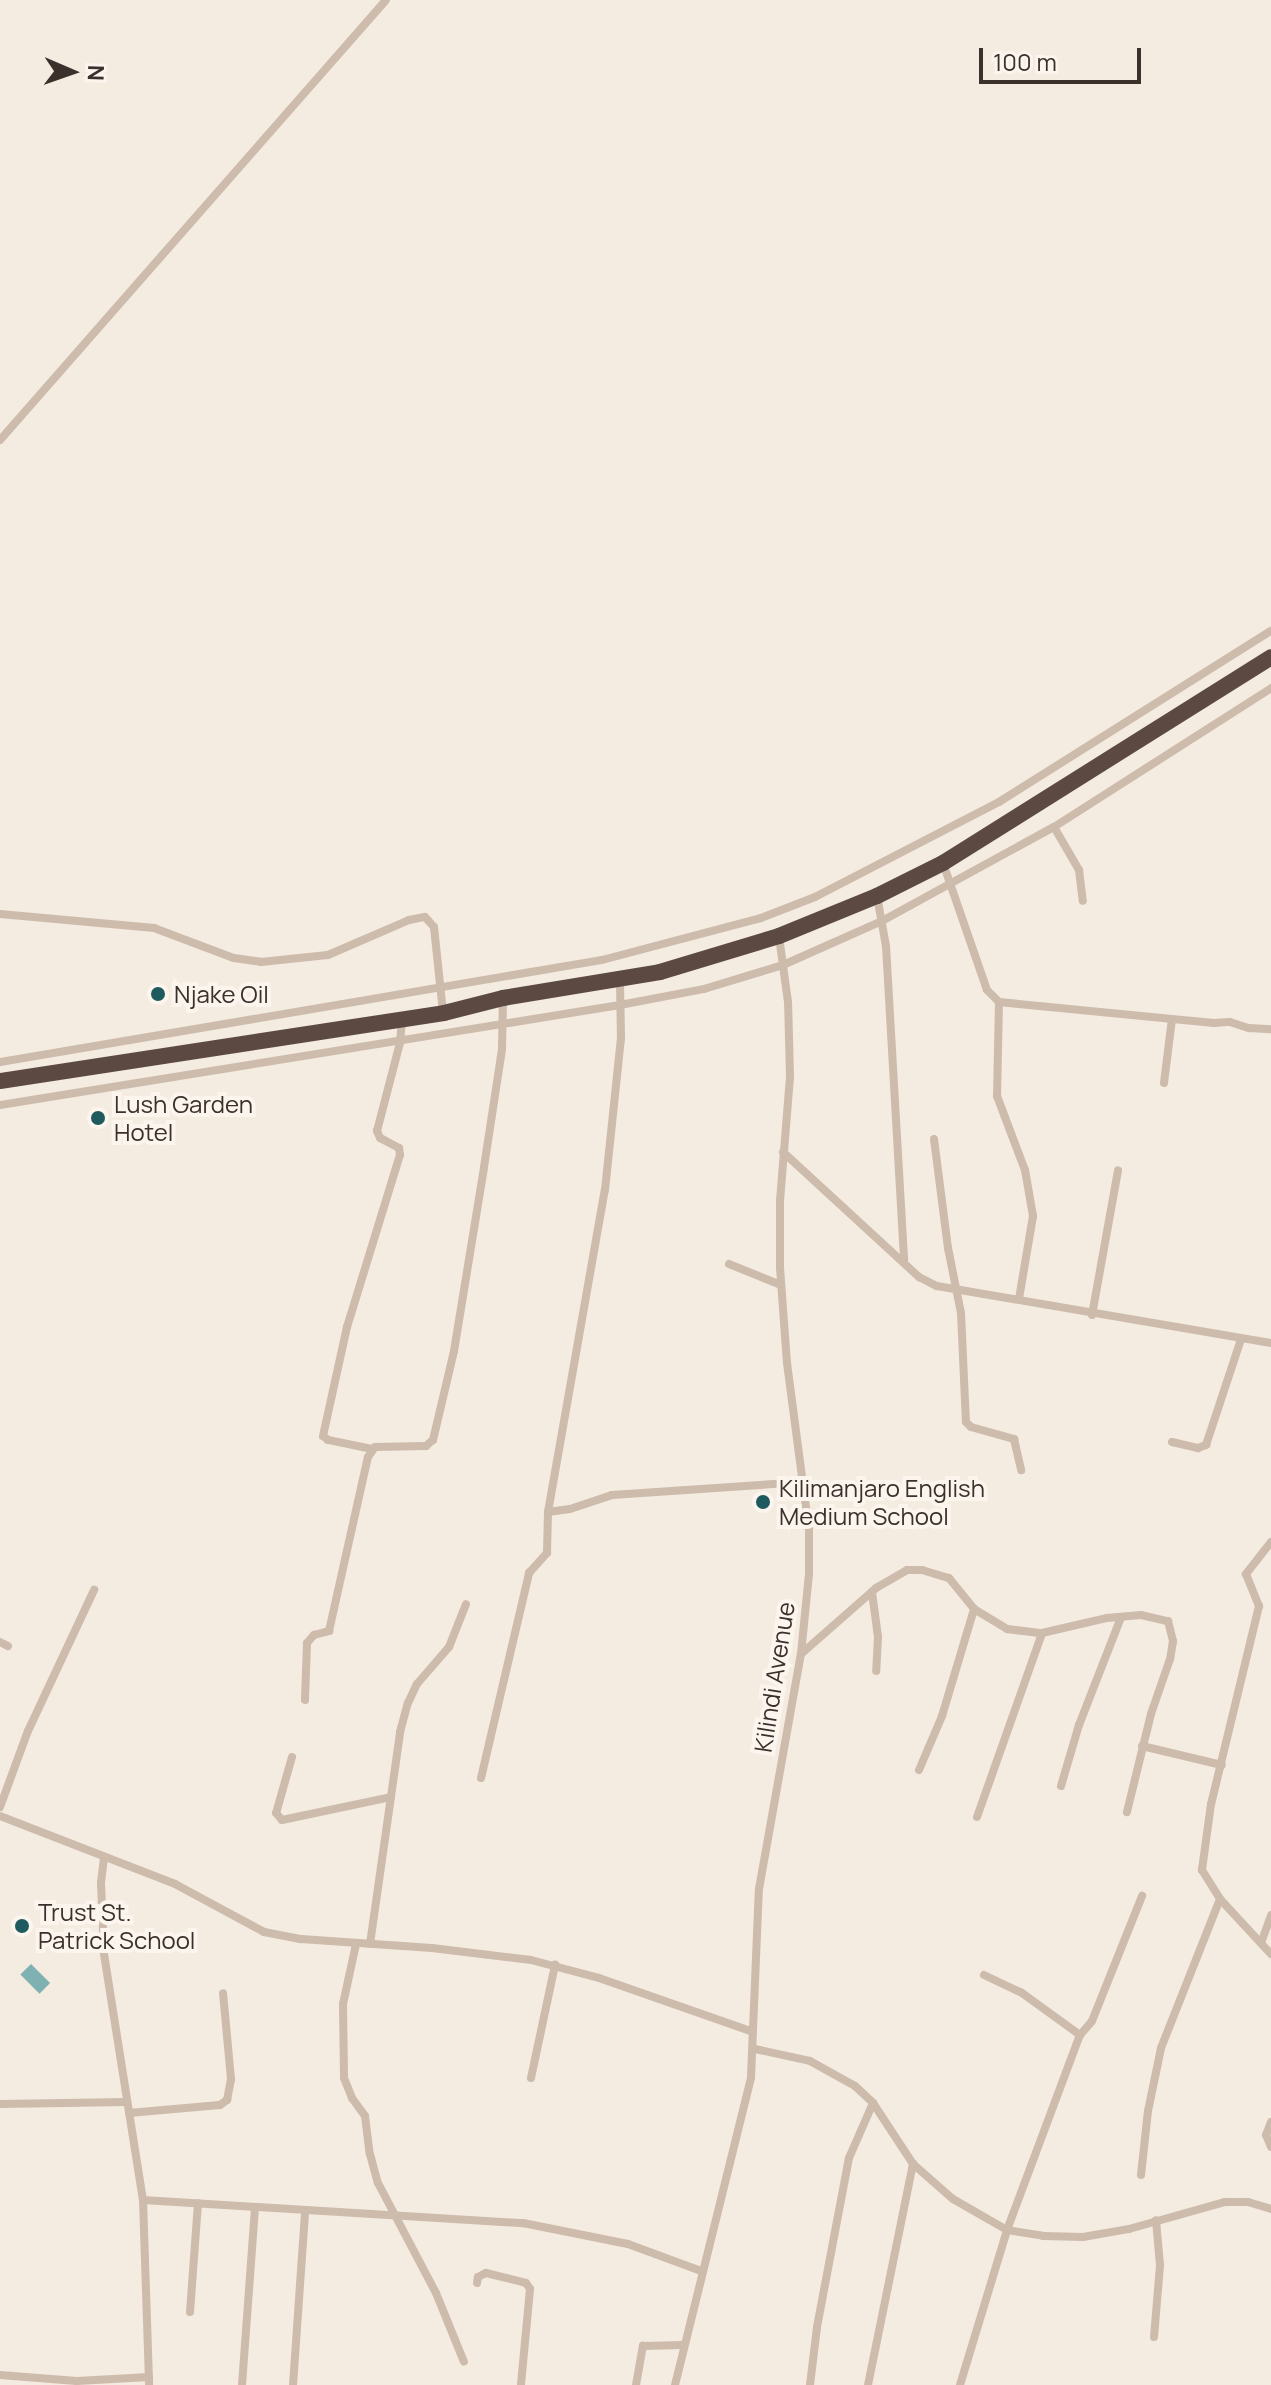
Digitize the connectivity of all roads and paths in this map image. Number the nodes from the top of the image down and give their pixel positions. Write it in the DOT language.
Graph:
graph roads {
  1 [pos="386,0"];
  2 [pos="0,440"];
  3 [pos="1271,631"];
  4 [pos="1271,657"];
  5 [pos="1271,688"];
  6 [pos="1054,827"];
  7 [pos="943,863"];
  8 [pos="952,884"];
  9 [pos="877,896"];
  10 [pos="1083,901"];
  11 [pos="0,914"];
  12 [pos="882,921"];
  13 [pos="779,936"];
  14 [pos="783,965"];
  15 [pos="620,980"];
  16 [pos="439,986"];
  17 [pos="503,998"];
  18 [pos="999,1002"];
  19 [pos="620,1005"];
  20 [pos="444,1013"];
  21 [pos="1172,1019"];
  22 [pos="402,1021"];
  23 [pos="504,1025"];
  24 [pos="1271,1029"];
  25 [pos="400,1043"];
  26 [pos="0,1062"];
  27 [pos="0,1081"];
  28 [pos="1164,1083"];
  29 [pos="0,1105"];
  30 [pos="934,1139"];
  31 [pos="783,1152"];
  32 [pos="1118,1170"];
  33 [pos="904,1261"];
  34 [pos="729,1264"];
  35 [pos="781,1285"];
  36 [pos="955,1288"];
  37 [pos="1019,1299"];
  38 [pos="1092,1315"];
  39 [pos="1271,1335"];
  40 [pos="1241,1339"];
  41 [pos="1271,1343"];
  42 [pos="1172,1442"];
  43 [pos="372,1449"];
  44 [pos="1021,1470"];
  45 [pos="804,1482"];
  46 [pos="548,1512"];
  47 [pos="1271,1542"];
  48 [pos="94,1590"];
  49 [pos="872,1592"];
  50 [pos="466,1604"];
  51 [pos="974,1609"];
  52 [pos="1121,1617"];
  53 [pos="1042,1633"];
  54 [pos="801,1654"];
  55 [pos="876,1671"];
  56 [pos="305,1700"];
  57 [pos="1142,1746"];
  58 [pos="292,1757"];
  59 [pos="1222,1765"];
  60 [pos="919,1770"];
  61 [pos="481,1778"];
  62 [pos="1061,1786"];
  63 [pos="391,1797"];
  64 [pos="0,1807"];
  65 [pos="1127,1812"];
  66 [pos="0,1816"];
  67 [pos="977,1817"];
  68 [pos="104,1858"];
  69 [pos="1142,1896"];
  70 [pos="1220,1899"];
  71 [pos="1271,1915"];
  72 [pos="1261,1943"];
  73 [pos="356,1944"];
  74 [pos="370,1944"];
  75 [pos="1271,1954"];
  76 [pos="555,1965"];
  77 [pos="984,1975"];
  78 [pos="223,1993"];
  79 [pos="753,2032"];
  80 [pos="1080,2035"];
  81 [pos="755,2049"];
  82 [pos="531,2078"];
  83 [pos="127,2102"];
  84 [pos="873,2103"];
  85 [pos="0,2104"];
  86 [pos="129,2113"];
  87 [pos="1271,2122"];
  88 [pos="1271,2147"];
  89 [pos="913,2164"];
  90 [pos="1141,2175"];
  91 [pos="143,2200"];
  92 [pos="198,2203"];
  93 [pos="255,2207"];
  94 [pos="1271,2209"];
  95 [pos="305,2212"];
  96 [pos="394,2216"];
  97 [pos="1156,2220"];
  98 [pos="1007,2230"];
  99 [pos="701,2271"];
  100 [pos="477,2283"];
  101 [pos="190,2312"];
  102 [pos="1154,2337"];
  103 [pos="683,2345"];
  104 [pos="464,2362"];
  105 [pos="0,2375"];
  106 [pos="149,2381"];
  107 [pos="242,2385"];
  108 [pos="293,2385"];
  109 [pos="521,2385"];
  110 [pos="636,2385"];
  111 [pos="675,2385"];
  112 [pos="810,2385"];
  113 [pos="868,2385"];
  114 [pos="960,2385"];
  1 -- 2 [label="street"];
  3 -- 16 [label="street"];
  4 -- 7 [label="highway"];
  5 -- 6 [label="street"];
  6 -- 8 [label="street"];
  6 -- 10 [label="street"];
  7 -- 8 [label="street"];
  7 -- 9 [label="highway"];
  8 -- 12 [label="street"];
  8 -- 18 [label="street"];
  9 -- 12 [label="street"];
  9 -- 13 [label="highway"];
  11 -- 16 [label="street"];
  12 -- 14 [label="street"];
  12 -- 33 [label="street"];
  13 -- 14 [label="street, Kilindi Avenue"];
  13 -- 15 [label="highway"];
  14 -- 19 [label="street"];
  14 -- 31 [label="street, Kilindi Avenue"];
  15 -- 17 [label="highway"];
  15 -- 19 [label="street"];
  16 -- 20 [label="street"];
  16 -- 26 [label="street"];
  17 -- 20 [label="highway"];
  17 -- 23 [label="street"];
  18 -- 21 [label="street"];
  18 -- 37 [label="street"];
  19 -- 23 [label="street"];
  19 -- 46 [label="street"];
  20 -- 22 [label="highway"];
  21 -- 24 [label="street"];
  21 -- 28 [label="street"];
  22 -- 25 [label="street"];
  22 -- 27 [label="highway"];
  23 -- 25 [label="street"];
  23 -- 43 [label="street"];
  25 -- 29 [label="street"];
  25 -- 43 [label="street"];
  30 -- 36 [label="street"];
  31 -- 33 [label="street"];
  31 -- 35 [label="street, Kilindi Avenue"];
  32 -- 38 [label="street"];
  33 -- 36 [label="street"];
  34 -- 35 [label="street"];
  35 -- 45 [label="street, Kilindi Avenue"];
  36 -- 37 [label="street"];
  36 -- 44 [label="street"];
  37 -- 38 [label="street"];
  38 -- 40 [label="street"];
  39 -- 41 [label="street"];
  40 -- 41 [label="street"];
  40 -- 42 [label="street"];
  43 -- 56 [label="street"];
  45 -- 46 [label="street"];
  45 -- 54 [label="street, Kilindi Avenue"];
  46 -- 61 [label="street"];
  47 -- 59 [label="street"];
  48 -- 64 [label="street"];
  49 -- 51 [label="street"];
  49 -- 54 [label="street"];
  49 -- 55 [label="street"];
  50 -- 63 [label="street"];
  51 -- 53 [label="street"];
  51 -- 60 [label="street"];
  52 -- 53 [label="street"];
  52 -- 57 [label="street"];
  52 -- 62 [label="street"];
  53 -- 67 [label="street"];
  54 -- 79 [label="street, Kilindi Avenue"];
  57 -- 59 [label="street"];
  57 -- 65 [label="street"];
  58 -- 63 [label="street"];
  59 -- 70 [label="street"];
  63 -- 74 [label="street"];
  66 -- 68 [label="street"];
  68 -- 73 [label="street"];
  68 -- 83 [label="street"];
  69 -- 80 [label="street"];
  70 -- 72 [label="street"];
  70 -- 90 [label="street"];
  71 -- 72 [label="street"];
  72 -- 75 [label="street"];
  73 -- 74 [label="street"];
  73 -- 96 [label="street"];
  74 -- 76 [label="street"];
  76 -- 79 [label="street"];
  76 -- 82 [label="street"];
  77 -- 80 [label="street"];
  78 -- 86 [label="street"];
  79 -- 81 [label="street, Kilindi Avenue"];
  80 -- 98 [label="street"];
  81 -- 84 [label="street"];
  81 -- 99 [label="street, Kilindi Avenue"];
  83 -- 85 [label="street"];
  83 -- 86 [label="street"];
  84 -- 89 [label="street"];
  84 -- 112 [label="street"];
  86 -- 91 [label="street"];
  87 -- 88 [label="street"];
  89 -- 98 [label="street"];
  89 -- 113 [label="street"];
  91 -- 92 [label="street"];
  91 -- 106 [label="street"];
  92 -- 93 [label="street"];
  92 -- 101 [label="street"];
  93 -- 95 [label="street"];
  93 -- 107 [label="street"];
  94 -- 97 [label="street"];
  95 -- 96 [label="street"];
  95 -- 108 [label="street"];
  96 -- 99 [label="street"];
  96 -- 104 [label="street"];
  97 -- 98 [label="street"];
  97 -- 102 [label="street"];
  98 -- 114 [label="street"];
  99 -- 103 [label="street, Kilindi Avenue"];
  100 -- 109 [label="street"];
  103 -- 110 [label="street"];
  103 -- 111 [label="street, Kilindi Avenue"];
  105 -- 106 [label="street"];
}
